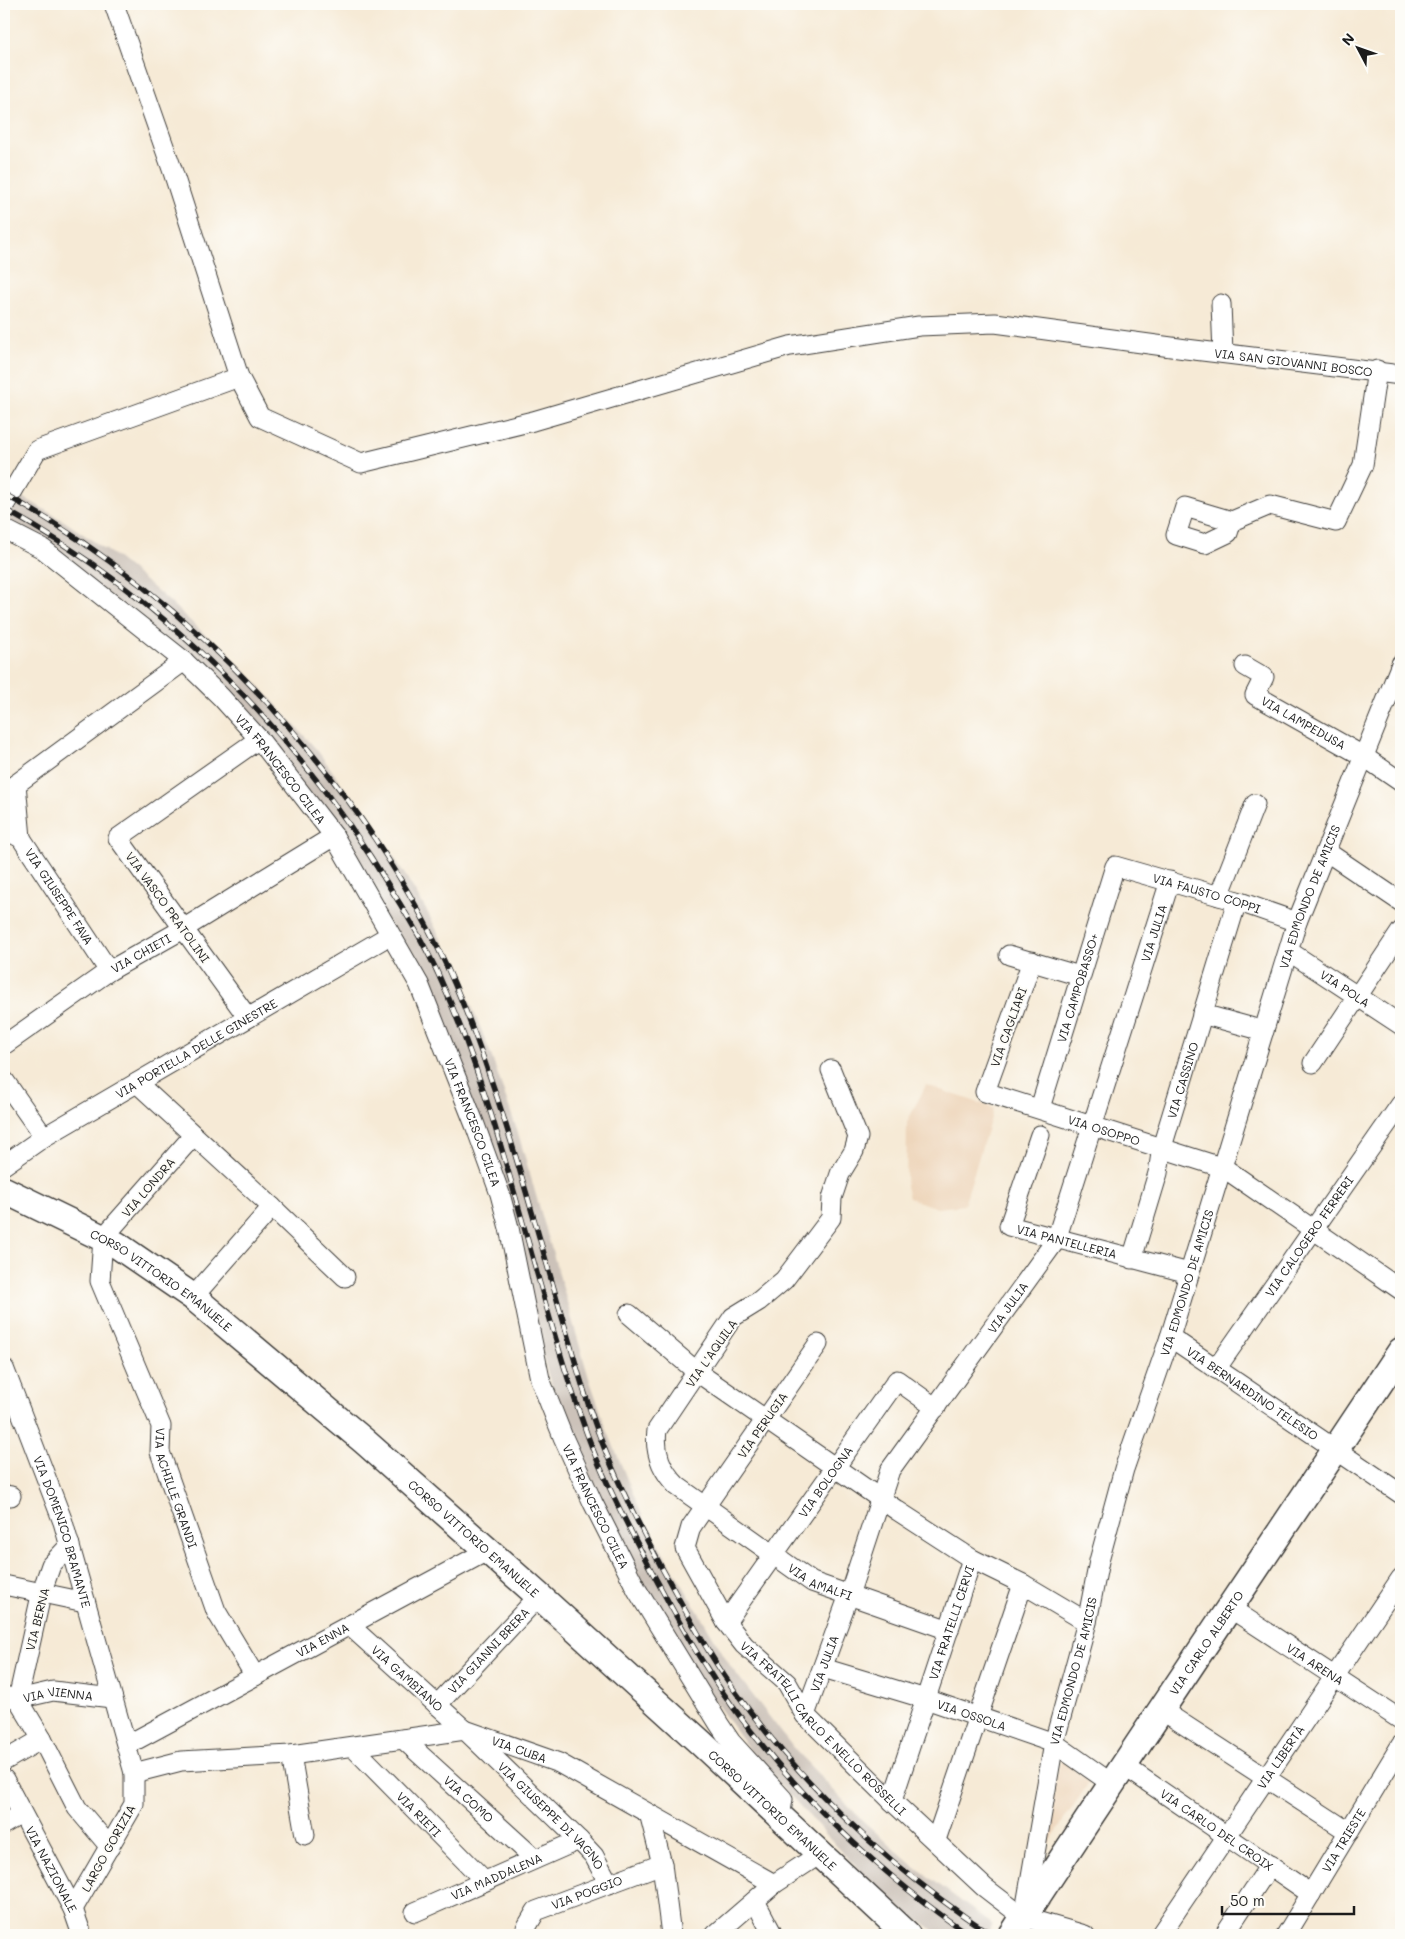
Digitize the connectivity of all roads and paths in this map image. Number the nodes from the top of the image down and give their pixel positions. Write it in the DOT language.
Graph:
graph roads {
  1 [pos="114,4"];
  2 [pos="1220,304"];
  3 [pos="1223,353"];
  4 [pos="1377,370"];
  5 [pos="1401,374"];
  6 [pos="239,377"];
  7 [pos="4,506"];
  8 [pos="1232,521"];
  9 [pos="4,529"];
  10 [pos="184,661"];
  11 [pos="1401,664"];
  12 [pos="1245,666"];
  13 [pos="259,739"];
  14 [pos="1363,756"];
  15 [pos="1401,782"];
  16 [pos="10,789"];
  17 [pos="1255,804"];
  18 [pos="4,830"];
  19 [pos="334,836"];
  20 [pos="21,838"];
  21 [pos="1327,852"];
  22 [pos="1115,866"];
  23 [pos="1170,881"];
  24 [pos="1228,899"];
  25 [pos="1401,902"];
  26 [pos="1297,922"];
  27 [pos="183,930"];
  28 [pos="1401,931"];
  29 [pos="390,934"];
  30 [pos="1290,952"];
  31 [pos="1009,955"];
  32 [pos="1032,962"];
  33 [pos="108,971"];
  34 [pos="1080,976"];
  35 [pos="1357,995"];
  36 [pos="1202,1014"];
  37 [pos="248,1018"];
  38 [pos="1401,1026"];
  39 [pos="1264,1031"];
  40 [pos="4,1044"];
  41 [pos="1313,1062"];
  42 [pos="832,1070"];
  43 [pos="4,1080"];
  44 [pos="136,1083"];
  45 [pos="985,1092"];
  46 [pos="1401,1104"];
  47 [pos="1040,1108"];
  48 [pos="1093,1125"];
  49 [pos="1040,1135"];
  50 [pos="193,1136"];
  51 [pos="44,1137"];
  52 [pos="1162,1147"];
  53 [pos="4,1165"];
  54 [pos="1224,1168"];
  55 [pos="4,1190"];
  56 [pos="272,1207"];
  57 [pos="1314,1229"];
  58 [pos="103,1238"];
  59 [pos="1056,1240"];
  60 [pos="1132,1259"];
  61 [pos="1189,1273"];
  62 [pos="345,1277"];
  63 [pos="1401,1290"];
  64 [pos="193,1297"];
  65 [pos="629,1314"];
  66 [pos="1170,1337"];
  67 [pos="818,1344"];
  68 [pos="1401,1351"];
  69 [pos="4,1368"];
  70 [pos="1216,1369"];
  71 [pos="697,1372"];
  72 [pos="10,1399"];
  73 [pos="936,1408"];
  74 [pos="766,1420"];
  75 [pos="1336,1450"];
  76 [pos="836,1468"];
  77 [pos="1401,1494"];
  78 [pos="880,1498"];
  79 [pos="706,1506"];
  80 [pos="70,1545"];
  81 [pos="487,1551"];
  82 [pos="772,1556"];
  83 [pos="972,1559"];
  84 [pos="1401,1578"];
  85 [pos="1023,1584"];
  86 [pos="4,1585"];
  87 [pos="42,1591"];
  88 [pos="849,1595"];
  89 [pos="539,1596"];
  90 [pos="86,1602"];
  91 [pos="1230,1608"];
  92 [pos="726,1622"];
  93 [pos="1087,1622"];
  94 [pos="349,1625"];
  95 [pos="949,1630"];
  96 [pos="823,1668"];
  97 [pos="255,1676"];
  98 [pos="1336,1676"];
  99 [pos="11,1698"];
  100 [pos="112,1698"];
  101 [pos="926,1699"];
  102 [pos="438,1705"];
  103 [pos="1160,1709"];
  104 [pos="805,1715"];
  105 [pos="978,1717"];
  106 [pos="1401,1720"];
  107 [pos="465,1730"];
  108 [pos="42,1739"];
  109 [pos="402,1739"];
  110 [pos="1054,1743"];
  111 [pos="127,1745"];
  112 [pos="353,1746"];
  113 [pos="1401,1746"];
  114 [pos="292,1756"];
  115 [pos="4,1761"];
  116 [pos="134,1773"];
  117 [pos="1117,1774"];
  118 [pos="1266,1778"];
  119 [pos="4,1779"];
  120 [pos="892,1801"];
  121 [pos="22,1814"];
  122 [pos="650,1817"];
  123 [pos="780,1818"];
  124 [pos="4,1824"];
  125 [pos="1349,1832"];
  126 [pos="305,1835"];
  127 [pos="1228,1835"];
  128 [pos="579,1840"];
  129 [pos="936,1840"];
  130 [pos="110,1847"];
  131 [pos="820,1854"];
  132 [pos="535,1859"];
  133 [pos="662,1864"];
  134 [pos="1270,1865"];
  135 [pos="485,1881"];
  136 [pos="609,1884"];
  137 [pos="774,1884"];
  138 [pos="1312,1894"];
  139 [pos="755,1901"];
  140 [pos="72,1909"];
  141 [pos="415,1912"];
  142 [pos="1018,1926"];
  143 [pos="894,1930"];
  144 [pos="82,1935"];
  145 [pos="527,1935"];
  146 [pos="671,1935"];
  147 [pos="715,1935"];
  148 [pos="773,1935"];
  149 [pos="1085,1935"];
  150 [pos="1160,1935"];
  151 [pos="1224,1935"];
  152 [pos="1286,1935"];
  1 -- 6 [label="street, VIA SAN GIOVANNI BOSCO"];
  2 -- 3 [label="street"];
  3 -- 4 [label="street, VIA SAN GIOVANNI BOSCO"];
  3 -- 6 [label="street, VIA SAN GIOVANNI BOSCO"];
  4 -- 5 [label="street, VIA SAN GIOVANNI BOSCO"];
  4 -- 8 [label="street"];
  6 -- 7 [label="street"];
  9 -- 10 [label="street, VIA FRANCESCO CILEA"];
  10 -- 13 [label="street, VIA FRANCESCO CILEA"];
  10 -- 16 [label="street"];
  11 -- 14 [label="street, VIA EDMONDO DE AMICIS"];
  12 -- 14 [label="street, VIA LAMPEDUSA"];
  13 -- 19 [label="street, VIA FRANCESCO CILEA"];
  13 -- 27 [label="street, VIA VASCO PRATOLINI"];
  14 -- 15 [label="street"];
  14 -- 21 [label="street, VIA EDMONDO DE AMICIS"];
  16 -- 20 [label="street"];
  17 -- 24 [label="street, VIA CASSINO"];
  18 -- 20 [label="street, VIA GIUSEPPE FAVA"];
  19 -- 27 [label="street, VIA CHIETI"];
  19 -- 29 [label="street, VIA FRANCESCO CILEA"];
  20 -- 33 [label="street, VIA GIUSEPPE FAVA"];
  21 -- 25 [label="street"];
  21 -- 26 [label="street, VIA EDMONDO DE AMICIS"];
  22 -- 23 [label="street, VIA FAUSTO COPPI"];
  22 -- 34 [label="street, VIA CAMPOBASSO+"];
  23 -- 24 [label="street, VIA FAUSTO COPPI"];
  23 -- 48 [label="street, VIA JULIA"];
  24 -- 26 [label="street, VIA FAUSTO COPPI"];
  24 -- 36 [label="street, VIA CASSINO"];
  26 -- 30 [label="street, VIA EDMONDO DE AMICIS"];
  27 -- 33 [label="street, VIA CHIETI"];
  27 -- 37 [label="street, VIA VASCO PRATOLINI"];
  28 -- 35 [label="street"];
  29 -- 37 [label="street, VIA PORTELLA DELLE GINESTRE"];
  29 -- 123 [label="street, VIA FRANCESCO CILEA"];
  30 -- 35 [label="street, VIA POLA"];
  30 -- 39 [label="street, VIA EDMONDO DE AMICIS"];
  31 -- 32 [label="street"];
  32 -- 34 [label="street"];
  32 -- 45 [label="street, VIA CAGLIARI"];
  33 -- 40 [label="street, VIA CHIETI"];
  34 -- 47 [label="street, VIA CAMPOBASSO+"];
  35 -- 38 [label="street, VIA POLA"];
  35 -- 41 [label="street"];
  36 -- 39 [label="street"];
  36 -- 52 [label="street, VIA CASSINO"];
  37 -- 44 [label="street, VIA PORTELLA DELLE GINESTRE"];
  39 -- 54 [label="street, VIA EDMONDO DE AMICIS"];
  42 -- 71 [label="street, VIA L'AQUILA"];
  43 -- 51 [label="street"];
  44 -- 50 [label="street"];
  44 -- 51 [label="street, VIA PORTELLA DELLE GINESTRE"];
  45 -- 47 [label="street, VIA OSOPPO"];
  46 -- 57 [label="street, VIA CALOGERO FERRERI"];
  47 -- 48 [label="street, VIA OSOPPO"];
  48 -- 52 [label="street, VIA OSOPPO"];
  48 -- 59 [label="street, VIA JULIA"];
  49 -- 59 [label="street, VIA PANTELLERIA"];
  50 -- 56 [label="street"];
  50 -- 58 [label="street, VIA LONDRA"];
  51 -- 53 [label="street, VIA PORTELLA DELLE GINESTRE"];
  52 -- 54 [label="street, VIA OSOPPO"];
  52 -- 60 [label="street, VIA CASSINO"];
  54 -- 57 [label="street, VIA OSOPPO"];
  54 -- 61 [label="street, VIA EDMONDO DE AMICIS"];
  55 -- 58 [label="main road, CORSO VITTORIO EMANUELE"];
  56 -- 62 [label="street"];
  56 -- 64 [label="street"];
  57 -- 63 [label="street, VIA OSOPPO"];
  57 -- 70 [label="street, VIA CALOGERO FERRERI"];
  58 -- 64 [label="main road, CORSO VITTORIO EMANUELE"];
  58 -- 97 [label="street, VIA ACHILLE GRANDI"];
  59 -- 60 [label="street, VIA PANTELLERIA"];
  59 -- 73 [label="street, VIA JULIA"];
  60 -- 61 [label="street, VIA PANTELLERIA"];
  61 -- 66 [label="street, VIA EDMONDO DE AMICIS"];
  64 -- 81 [label="main road, CORSO VITTORIO EMANUELE"];
  65 -- 71 [label="street"];
  66 -- 70 [label="street, VIA BERNARDINO TELESIO"];
  66 -- 93 [label="street, VIA EDMONDO DE AMICIS"];
  67 -- 74 [label="street, VIA PERUGIA"];
  68 -- 75 [label="main road, VIA CARLO ALBERTO"];
  69 -- 72 [label="street, VIA DOMENICO BRAMANTE"];
  70 -- 75 [label="street, VIA BERNARDINO TELESIO"];
  71 -- 74 [label="street"];
  71 -- 79 [label="street, VIA L'AQUILA"];
  72 -- 80 [label="street, VIA DOMENICO BRAMANTE"];
  73 -- 76 [label="street, VIA BOLOGNA"];
  73 -- 78 [label="street, VIA JULIA"];
  74 -- 76 [label="street"];
  74 -- 79 [label="street, VIA PERUGIA"];
  75 -- 77 [label="street, VIA BERNARDINO TELESIO"];
  75 -- 91 [label="main road, VIA CARLO ALBERTO"];
  76 -- 78 [label="street"];
  76 -- 82 [label="street, VIA BOLOGNA"];
  78 -- 83 [label="street"];
  78 -- 88 [label="street, VIA JULIA"];
  79 -- 82 [label="street, VIA AMALFI"];
  79 -- 92 [label="street, VIA FRATELLI CARLO E NELLO ROSSELLI"];
  80 -- 87 [label="street, VIA BERNA"];
  80 -- 90 [label="street, VIA DOMENICO BRAMANTE"];
  81 -- 89 [label="main road, CORSO VITTORIO EMANUELE"];
  81 -- 94 [label="street, VIA ENNA"];
  82 -- 88 [label="street, VIA AMALFI"];
  82 -- 92 [label="street, VIA BOLOGNA"];
  83 -- 85 [label="street"];
  83 -- 95 [label="street, VIA FRATELLI CERVI"];
  84 -- 98 [label="street, VIA LIBERTÀ"];
  85 -- 93 [label="street"];
  85 -- 105 [label="street"];
  86 -- 87 [label="street"];
  87 -- 90 [label="street"];
  87 -- 99 [label="street, VIA BERNA"];
  88 -- 95 [label="street, VIA AMALFI"];
  88 -- 96 [label="street, VIA JULIA"];
  89 -- 102 [label="street, VIA GIANNI BRERA"];
  89 -- 123 [label="main road, CORSO VITTORIO EMANUELE"];
  90 -- 100 [label="street, VIA DOMENICO BRAMANTE"];
  91 -- 98 [label="street, VIA ARENA"];
  91 -- 103 [label="main road, VIA CARLO ALBERTO"];
  92 -- 104 [label="street, VIA FRATELLI CARLO E NELLO ROSSELLI"];
  93 -- 110 [label="street, VIA EDMONDO DE AMICIS"];
  94 -- 97 [label="street, VIA ENNA"];
  94 -- 102 [label="street, VIA GAMBIANO"];
  95 -- 101 [label="street, VIA FRATELLI CERVI"];
  96 -- 101 [label="street, VIA OSSOLA"];
  96 -- 104 [label="street, VIA JULIA"];
  97 -- 111 [label="street, VIA ENNA"];
  98 -- 106 [label="street, VIA ARENA"];
  98 -- 118 [label="street, VIA LIBERTÀ"];
  99 -- 100 [label="street, VIA VIENNA"];
  99 -- 108 [label="street"];
  100 -- 111 [label="street, LARGO GORIZIA"];
  101 -- 105 [label="street, VIA OSSOLA"];
  101 -- 120 [label="street, VIA FRATELLI CERVI"];
  102 -- 107 [label="street, VIA GAMBIANO"];
  103 -- 117 [label="main road, VIA CARLO ALBERTO"];
  103 -- 118 [label="street"];
  104 -- 120 [label="street, VIA FRATELLI CARLO E NELLO ROSSELLI"];
  105 -- 110 [label="street, VIA OSSOLA"];
  105 -- 129 [label="street"];
  107 -- 109 [label="street, VIA CUBA"];
  107 -- 122 [label="street, VIA CUBA"];
  107 -- 128 [label="street, VIA GIUSEPPE DI VAGNO"];
  108 -- 115 [label="street"];
  108 -- 130 [label="street"];
  109 -- 112 [label="street, VIA CUBA"];
  109 -- 132 [label="street, VIA COMO"];
  110 -- 117 [label="street, VIA OSSOLA"];
  110 -- 142 [label="street, VIA EDMONDO DE AMICIS"];
  111 -- 116 [label="street, LARGO GORIZIA"];
  112 -- 114 [label="street, VIA CUBA"];
  112 -- 135 [label="street, VIA RIETI"];
  113 -- 125 [label="street, VIA TRIESTE"];
  114 -- 116 [label="street, VIA CUBA"];
  114 -- 126 [label="street"];
  116 -- 130 [label="street, LARGO GORIZIA"];
  117 -- 127 [label="street, VIA CARLO DEL CROIX"];
  117 -- 142 [label="main road, VIA CARLO ALBERTO"];
  118 -- 125 [label="street"];
  118 -- 127 [label="street, VIA LIBERTÀ"];
  119 -- 121 [label="street, VIA NAZIONALE"];
  120 -- 129 [label="street, VIA FRATELLI CARLO E NELLO ROSSELLI"];
  121 -- 124 [label="street"];
  121 -- 140 [label="street, VIA NAZIONALE"];
  122 -- 133 [label="street"];
  122 -- 137 [label="street, VIA CUBA"];
  123 -- 131 [label="main road, CORSO VITTORIO EMANUELE"];
  125 -- 138 [label="street, VIA TRIESTE"];
  127 -- 134 [label="street, VIA CARLO DEL CROIX"];
  127 -- 150 [label="street, VIA LIBERTÀ"];
  128 -- 132 [label="street, VIA MADDALENA"];
  128 -- 136 [label="street, VIA GIUSEPPE DI VAGNO"];
  129 -- 142 [label="street, VIA FRATELLI CARLO E NELLO ROSSELLI"];
  130 -- 140 [label="street, LARGO GORIZIA"];
  131 -- 137 [label="street"];
  131 -- 143 [label="main road, CORSO VITTORIO EMANUELE"];
  132 -- 135 [label="street, VIA MADDALENA"];
  133 -- 136 [label="street, VIA POGGIO"];
  133 -- 146 [label="street"];
  134 -- 138 [label="street, VIA CARLO DEL CROIX"];
  134 -- 151 [label="street"];
  135 -- 141 [label="street, VIA MADDALENA"];
  136 -- 145 [label="street, VIA POGGIO"];
  137 -- 139 [label="street"];
  138 -- 152 [label="street, VIA TRIESTE"];
  139 -- 147 [label="street"];
  139 -- 148 [label="street"];
  140 -- 144 [label="street, VIA NAZIONALE"];
  142 -- 149 [label="street"];
}
